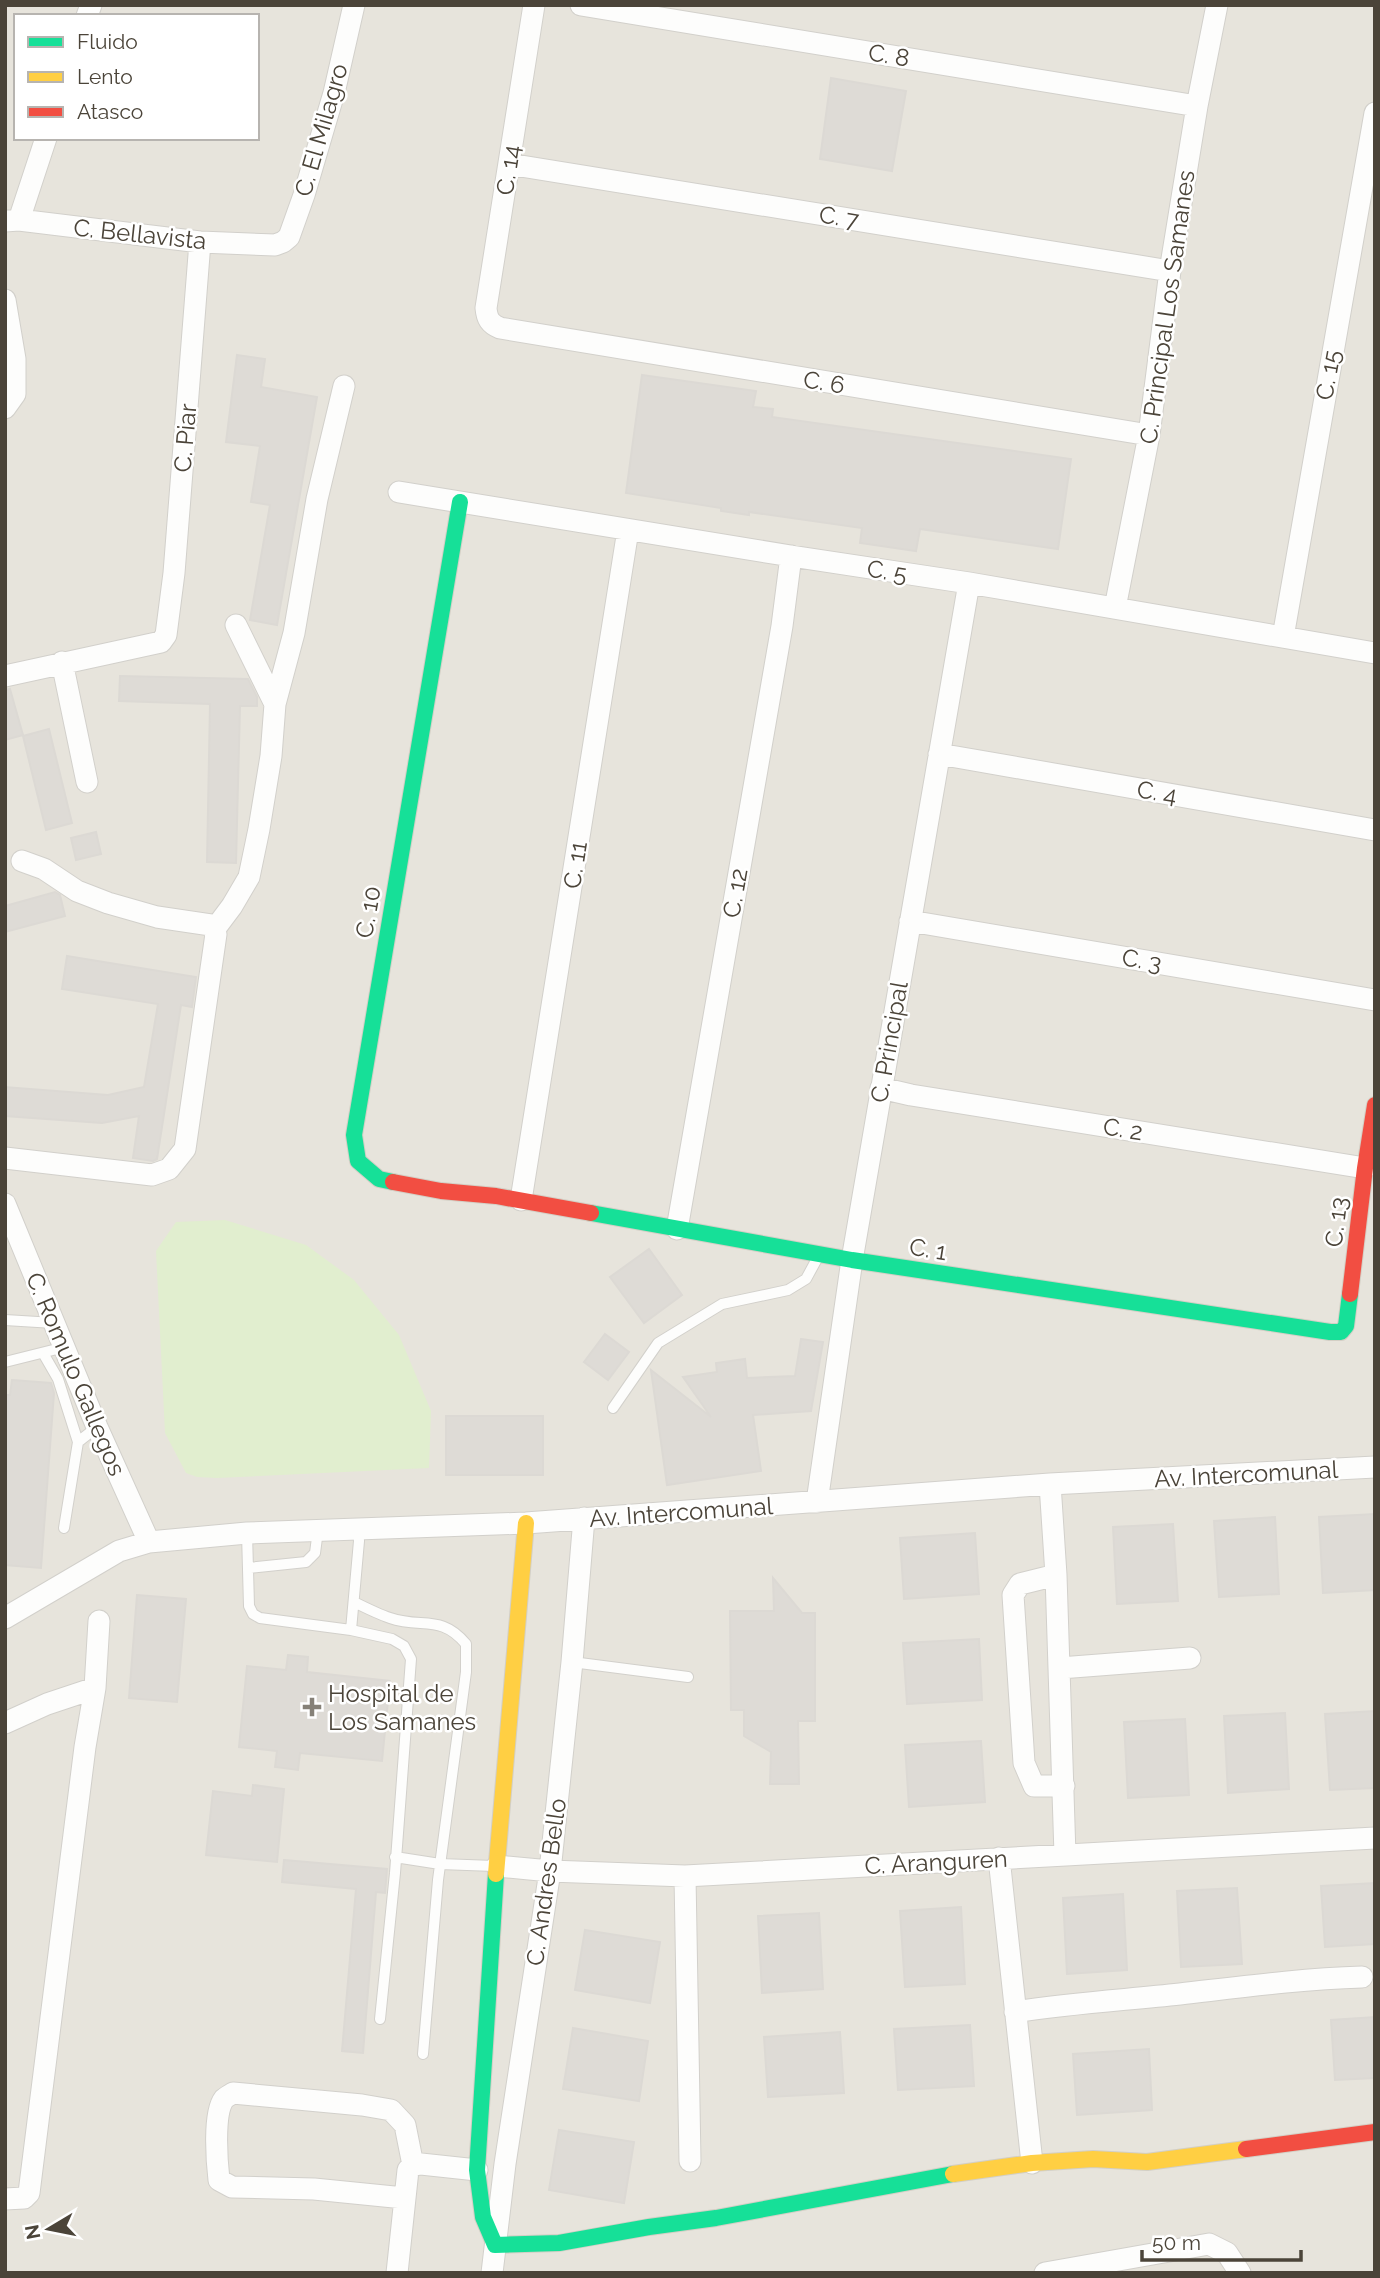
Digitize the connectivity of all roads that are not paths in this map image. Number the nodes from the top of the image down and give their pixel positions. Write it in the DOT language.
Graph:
graph roads {
  1 [pos="354,5"];
  2 [pos="534,5"];
  3 [pos="581,5"];
  4 [pos="1217,5"];
  5 [pos="1197,106"];
  6 [pos="1375,113"];
  7 [pos="45,140"];
  8 [pos="509,164"];
  9 [pos="12,221"];
  10 [pos="200,242"];
  11 [pos="275,245"];
  12 [pos="1170,271"];
  13 [pos="5,300"];
  14 [pos="500,328"];
  15 [pos="344,386"];
  16 [pos="5,408"];
  17 [pos="1149,435"];
  18 [pos="399,492"];
  19 [pos="460,502"];
  20 [pos="628,530"];
  21 [pos="791,556"];
  22 [pos="969,583"];
  23 [pos="1115,608"];
  24 [pos="236,625"];
  25 [pos="1283,637"];
  26 [pos="1375,653"];
  27 [pos="62,662"];
  28 [pos="5,676"];
  29 [pos="275,704"];
  30 [pos="939,754"];
  31 [pos="87,782"];
  32 [pos="1375,831"];
  33 [pos="22,861"];
  34 [pos="910,920"];
  35 [pos="214,930"];
  36 [pos="1375,1000"];
  37 [pos="881,1088"];
  38 [pos="1375,1105"];
  39 [pos="5,1158"];
  40 [pos="1365,1168"];
  41 [pos="521,1200"];
  42 [pos="5,1204"];
  43 [pos="677,1229"];
  44 [pos="820,1255"];
  45 [pos="852,1261"];
  46 [pos="5,1320"];
  47 [pos="54,1322"];
  48 [pos="1330,1332"];
  49 [pos="65,1347"];
  50 [pos="43,1353"];
  51 [pos="5,1362"];
  52 [pos="612,1408"];
  53 [pos="97,1427"];
  54 [pos="78,1442"];
  55 [pos="1375,1467"];
  56 [pos="1050,1484"];
  57 [pos="817,1502"];
  58 [pos="584,1518"];
  59 [pos="526,1523"];
  60 [pos="64,1528"];
  61 [pos="358,1529"];
  62 [pos="318,1530"];
  63 [pos="247,1533"];
  64 [pos="149,1542"];
  65 [pos="248,1568"];
  66 [pos="1056,1575"];
  67 [pos="354,1602"];
  68 [pos="5,1618"];
  69 [pos="99,1621"];
  70 [pos="351,1630"];
  71 [pos="1191,1658"];
  72 [pos="572,1662"];
  73 [pos="1060,1668"];
  74 [pos="688,1677"];
  75 [pos="95,1688"];
  76 [pos="5,1723"];
  77 [pos="1064,1786"];
  78 [pos="1375,1838"];
  79 [pos="1065,1855"];
  80 [pos="396,1857"];
  81 [pos="999,1858"];
  82 [pos="440,1864"];
  83 [pos="496,1866"];
  84 [pos="550,1871"];
  85 [pos="685,1876"];
  86 [pos="1362,1977"];
  87 [pos="1015,2012"];
  88 [pos="380,2019"];
  89 [pos="424,2054"];
  90 [pos="1375,2132"];
  91 [pos="690,2161"];
  92 [pos="1032,2162"];
  93 [pos="413,2165"];
  94 [pos="477,2170"];
  95 [pos="404,2198"];
  96 [pos="5,2199"];
  97 [pos="495,2245"];
  98 [pos="397,2273"];
  99 [pos="492,2273"];
  100 [pos="1045,2273"];
  101 [pos="1240,2273"];
  1 -- 11 [label="street, C. El Milagro"];
  2 -- 8 [label="street, C. 14"];
  3 -- 5 [label="street, C. 8"];
  4 -- 5 [label="street, C. Principal Los Samanes"];
  5 -- 12 [label="street, C. Principal Los Samanes"];
  6 -- 25 [label="street, C. 15"];
  7 -- 9 [label="street"];
  8 -- 12 [label="street, C. 7"];
  8 -- 14 [label="street, C. 14"];
  9 -- 10 [label="street, C. Bellavista"];
  10 -- 11 [label="street, C. Bellavista"];
  10 -- 27 [label="street, C. Piar"];
  12 -- 17 [label="street, C. Principal Los Samanes"];
  13 -- 16 [label="street"];
  14 -- 17 [label="street, C. 6"];
  15 -- 29 [label="street"];
  17 -- 23 [label="street, C. Principal Los Samanes"];
  18 -- 19 [label="street, C. 5"];
  19 -- 20 [label="street, C. 5"];
  19 -- 41 [label="street, C. 10"];
  20 -- 21 [label="street, C. 5"];
  20 -- 41 [label="street, C. 11"];
  21 -- 22 [label="street, C. 5"];
  21 -- 43 [label="street, C. 12"];
  22 -- 23 [label="street, C. 5"];
  22 -- 30 [label="street, C. Principal"];
  23 -- 25 [label="street, C. 5"];
  24 -- 29 [label="street"];
  25 -- 26 [label="street, C. 5"];
  27 -- 28 [label="street"];
  27 -- 31 [label="street"];
  29 -- 35 [label="street"];
  30 -- 32 [label="street, C. 4"];
  30 -- 34 [label="street, C. Principal"];
  33 -- 35 [label="street"];
  34 -- 36 [label="street, C. 3"];
  34 -- 37 [label="street, C. Principal"];
  35 -- 39 [label="street"];
  37 -- 40 [label="street, C. 2"];
  37 -- 45 [label="street, C. Principal"];
  38 -- 40 [label="street, C. 13"];
  40 -- 48 [label="street, C. 13"];
  41 -- 43 [label="street, C. 1"];
  42 -- 47 [label="street, C. Romulo Gallegos"];
  43 -- 44 [label="street, C. 1"];
  44 -- 45 [label="street, C. 1"];
  44 -- 52 [label="lane"];
  45 -- 48 [label="street, C. 1"];
  45 -- 57 [label="street, C. Principal"];
  46 -- 47 [label="lane"];
  47 -- 49 [label="street, C. Romulo Gallegos"];
  49 -- 50 [label="lane"];
  49 -- 53 [label="street, C. Romulo Gallegos"];
  50 -- 51 [label="lane"];
  50 -- 54 [label="lane"];
  53 -- 54 [label="lane"];
  53 -- 64 [label="street, C. Romulo Gallegos"];
  54 -- 60 [label="lane"];
  55 -- 56 [label="street, Av. Intercomunal"];
  56 -- 57 [label="street, Av. Intercomunal"];
  56 -- 66 [label="street"];
  57 -- 58 [label="street, Av. Intercomunal"];
  58 -- 59 [label="street, Av. Intercomunal"];
  58 -- 72 [label="street, C. Andres Bello"];
  59 -- 61 [label="street, Av. Intercomunal"];
  59 -- 83 [label="street, C. Andres Bello"];
  61 -- 62 [label="street, Av. Intercomunal"];
  61 -- 67 [label="lane"];
  62 -- 63 [label="street, Av. Intercomunal"];
  62 -- 65 [label="lane"];
  63 -- 64 [label="street, Av. Intercomunal"];
  63 -- 65 [label="lane"];
  64 -- 68 [label="street, Av. Intercomunal"];
  65 -- 70 [label="lane"];
  66 -- 73 [label="street"];
  66 -- 77 [label="street"];
  67 -- 70 [label="lane"];
  67 -- 82 [label="lane"];
  69 -- 75 [label="street"];
  70 -- 80 [label="lane"];
  71 -- 73 [label="street"];
  72 -- 74 [label="lane"];
  72 -- 84 [label="street, C. Andres Bello"];
  73 -- 77 [label="street"];
  75 -- 76 [label="street"];
  75 -- 96 [label="street"];
  77 -- 79 [label="street"];
  78 -- 79 [label="street, C. Aranguren"];
  79 -- 81 [label="street, C. Aranguren"];
  80 -- 82 [label="lane"];
  80 -- 88 [label="lane"];
  81 -- 85 [label="street, C. Aranguren"];
  81 -- 87 [label="street"];
  82 -- 83 [label="lane"];
  82 -- 89 [label="lane"];
  83 -- 84 [label="street, C. Aranguren"];
  83 -- 94 [label="street, C. Andres Bello"];
  84 -- 85 [label="street, C. Aranguren"];
  84 -- 97 [label="street, C. Andres Bello"];
  85 -- 91 [label="street"];
  86 -- 87 [label="street"];
  87 -- 92 [label="street"];
  90 -- 92 [label="street"];
  92 -- 97 [label="street"];
  93 -- 94 [label="street"];
  93 -- 95 [label="street"];
  93 -- 95 [label="street"];
  94 -- 97 [label="street, C. Andres Bello"];
  95 -- 98 [label="street"];
  97 -- 99 [label="street, C. Andres Bello"];
  100 -- 101 [label="street"];
}
